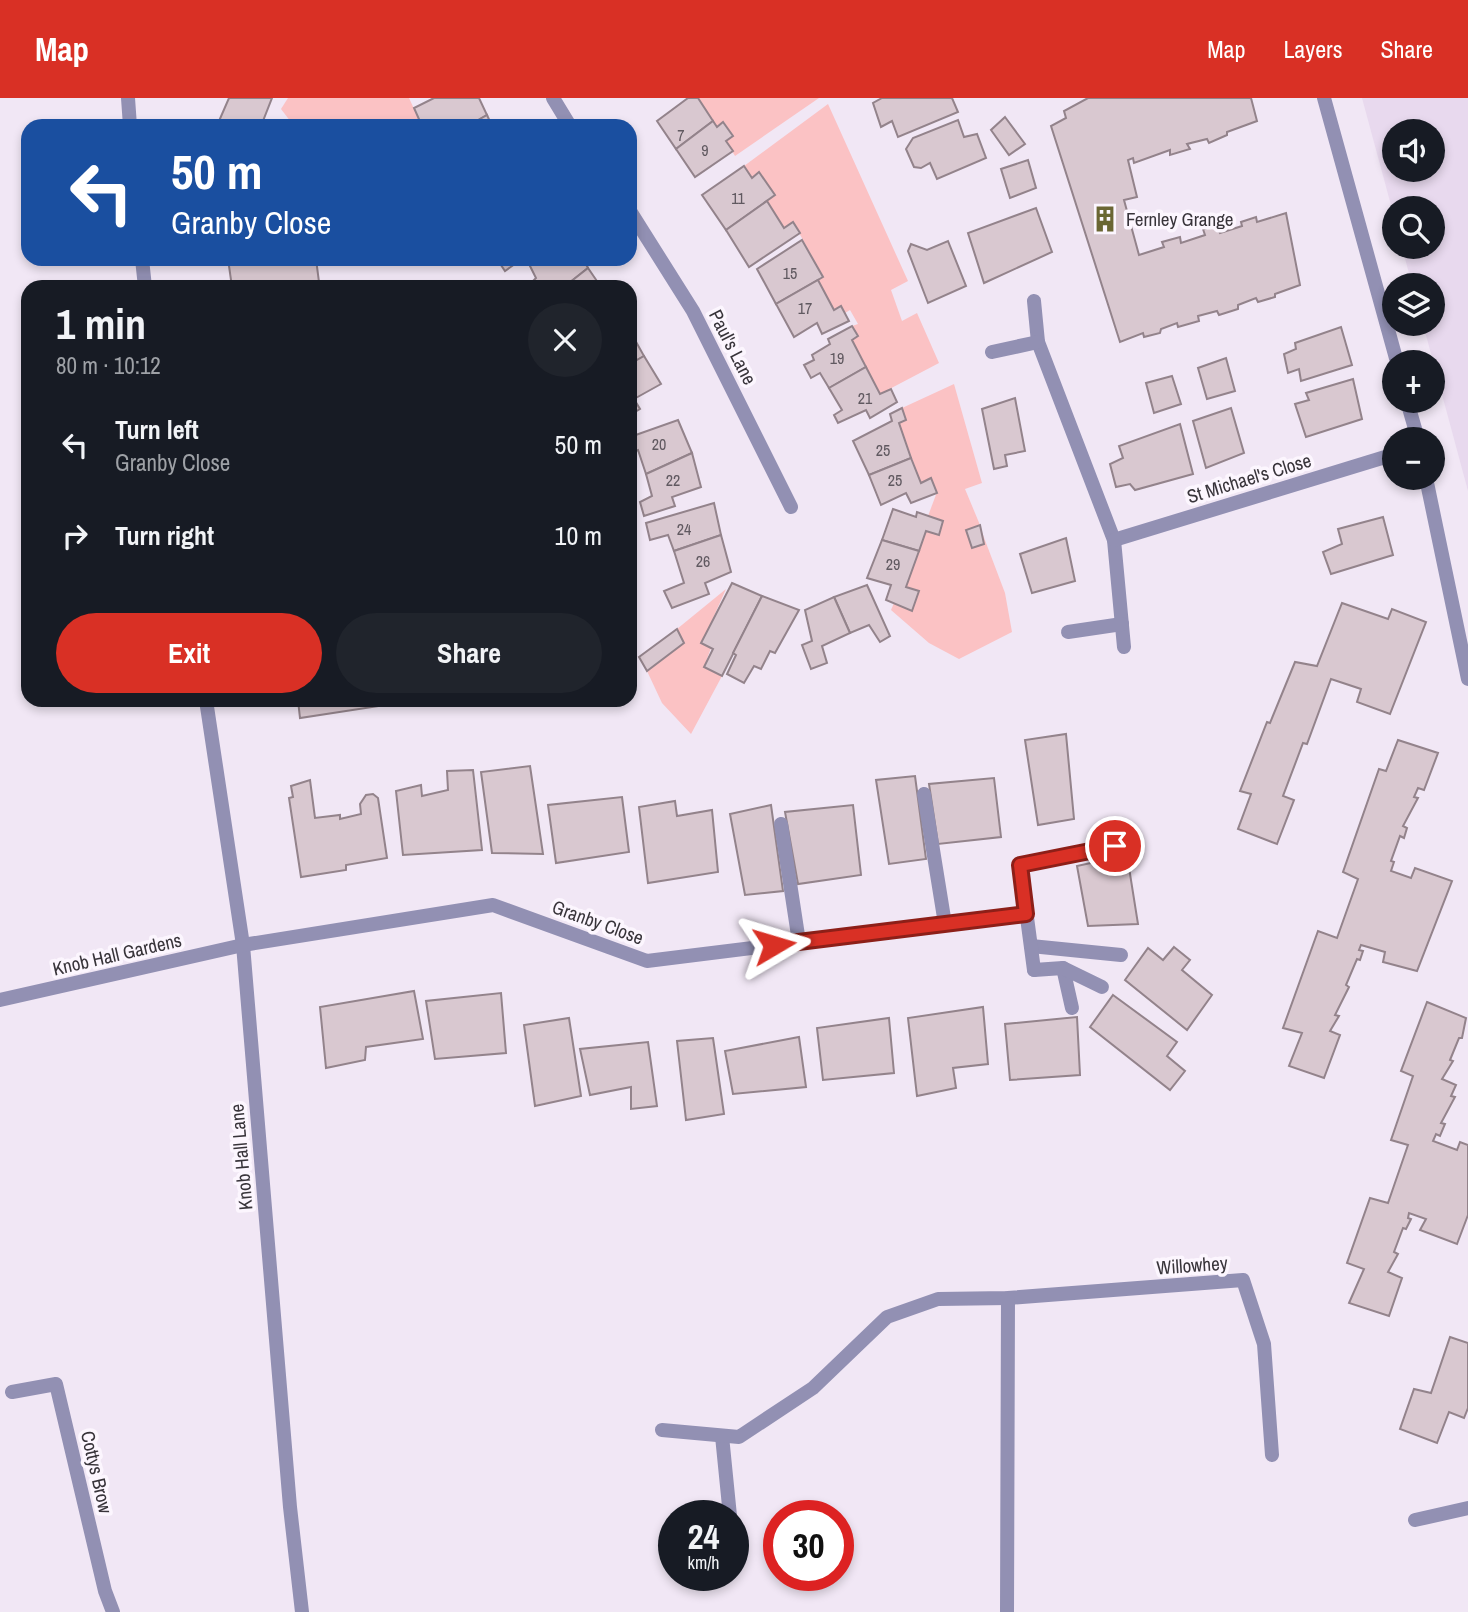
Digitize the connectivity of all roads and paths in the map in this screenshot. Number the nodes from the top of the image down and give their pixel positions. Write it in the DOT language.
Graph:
graph roads {
  1 [pos="128,98"];
  2 [pos="553,98"];
  3 [pos="1324,98"];
  4 [pos="130,119"];
  5 [pos="566,119"];
  6 [pos="637,222"];
  7 [pos="1034,301"];
  8 [pos="1038,342"];
  9 [pos="1394,350"];
  10 [pos="992,352"];
  11 [pos="1382,458"];
  12 [pos="1429,490"];
  13 [pos="791,506"];
  14 [pos="1114,540"];
  15 [pos="1122,624"];
  16 [pos="1068,632"];
  17 [pos="1124,648"];
  18 [pos="1468,679"];
  19 [pos="207,707"];
  20 [pos="924,794"];
  21 [pos="781,824"];
  22 [pos="1115,846"];
  23 [pos="1026,914"];
  24 [pos="945,924"];
  25 [pos="799,942"];
  26 [pos="243,945"];
  27 [pos="1031,946"];
  28 [pos="1121,956"];
  29 [pos="1063,968"];
  30 [pos="1102,987"];
  31 [pos="0,1000"];
  32 [pos="1072,1008"];
  33 [pos="1008,1298"];
  34 [pos="12,1392"];
  35 [pos="662,1430"];
  36 [pos="722,1436"];
  37 [pos="1272,1455"];
  38 [pos="728,1500"];
  39 [pos="1468,1508"];
  40 [pos="1415,1520"];
  41 [pos="113,1612"];
  42 [pos="302,1612"];
  43 [pos="1007,1612"];
  1 -- 4 [label="street"];
  2 -- 5 [label="street"];
  3 -- 9 [label="street"];
  6 -- 13 [label="street, Paul's Lane"];
  7 -- 8 [label="street"];
  8 -- 10 [label="street"];
  8 -- 14 [label="street"];
  11 -- 14 [label="street, St Michael's Close"];
  12 -- 18 [label="street"];
  14 -- 15 [label="street"];
  15 -- 16 [label="street"];
  15 -- 17 [label="street"];
  19 -- 26 [label="street, Knob Hall Lane"];
  20 -- 24 [label="street"];
  21 -- 25 [label="street"];
  22 -- 23 [label="street"];
  23 -- 24 [label="street, Granby Close"];
  23 -- 27 [label="street"];
  24 -- 25 [label="street, Granby Close"];
  25 -- 26 [label="street, Granby Close"];
  26 -- 31 [label="street, Knob Hall Gardens"];
  26 -- 42 [label="street, Knob Hall Lane"];
  27 -- 28 [label="street"];
  27 -- 29 [label="street"];
  29 -- 30 [label="street"];
  29 -- 32 [label="street"];
  33 -- 36 [label="street, Willowhey"];
  33 -- 37 [label="street, Willowhey"];
  33 -- 43 [label="street"];
  34 -- 41 [label="street, Cottys Brow"];
  35 -- 36 [label="street, Willowhey"];
  36 -- 38 [label="street"];
  39 -- 40 [label="street"];
}
